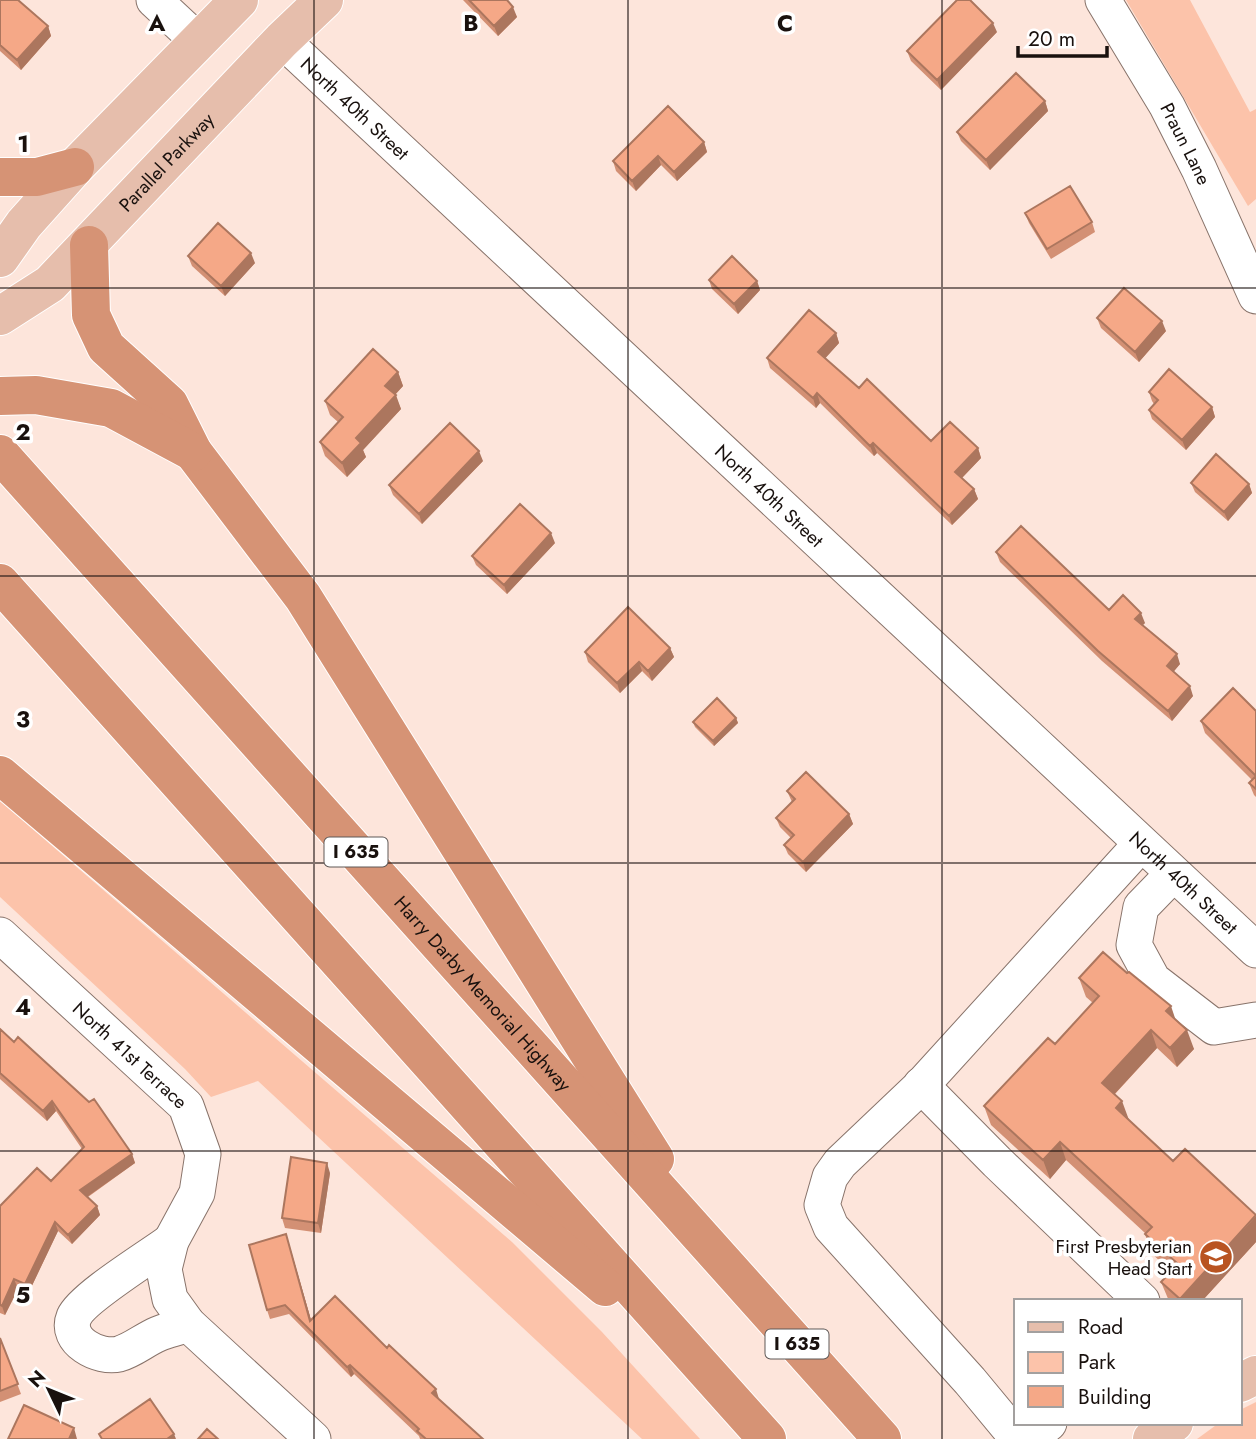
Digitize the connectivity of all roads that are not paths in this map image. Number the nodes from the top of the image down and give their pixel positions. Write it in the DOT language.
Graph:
graph roads {
  1 [pos="154,0"];
  2 [pos="239,0"];
  3 [pos="324,0"];
  4 [pos="1103,0"];
  5 [pos="282,40"];
  6 [pos="198,41"];
  7 [pos="75,167"];
  8 [pos="0,177"];
  9 [pos="89,245"];
  10 [pos="0,258"];
  11 [pos="1256,296"];
  12 [pos="0,316"];
  13 [pos="18,396"];
  14 [pos="193,452"];
  15 [pos="0,454"];
  16 [pos="0,583"];
  17 [pos="0,775"];
  18 [pos="1141,844"];
  19 [pos="1173,874"];
  20 [pos="0,934"];
  21 [pos="1256,950"];
  22 [pos="1256,1020"];
  23 [pos="921,1086"];
  24 [pos="171,1241"];
  25 [pos="712,1249"];
  26 [pos="1140,1299"];
  27 [pos="188,1324"];
  28 [pos="711,1376"];
  29 [pos="1047,1425"];
  30 [pos="1171,1425"];
  31 [pos="313,1439"];
  32 [pos="767,1439"];
  33 [pos="881,1439"];
  34 [pos="1018,1439"];
  35 [pos="1030,1439"];
  36 [pos="1152,1439"];
  1 -- 6 [label="street"];
  2 -- 6 [label="main road"];
  3 -- 5 [label="main road, Parallel Parkway"];
  4 -- 11 [label="street, Praun Lane"];
  5 -- 9 [label="main road, Parallel Parkway"];
  5 -- 18 [label="street, North 40th Street"];
  6 -- 7 [label="main road"];
  7 -- 8 [label="highway"];
  7 -- 10 [label="main road"];
  9 -- 12 [label="main road, Parallel Parkway"];
  9 -- 14 [label="highway"];
  13 -- 14 [label="highway"];
  14 -- 25 [label="highway"];
  15 -- 25 [label="highway, Harry Darby Memorial Highway / I 635"];
  16 -- 28 [label="highway"];
  17 -- 28 [label="highway"];
  18 -- 19 [label="street, North 40th Street"];
  18 -- 23 [label="street"];
  19 -- 21 [label="street, North 40th Street"];
  19 -- 22 [label="street"];
  20 -- 24 [label="street, North 41st Terrace"];
  23 -- 26 [label="street"];
  23 -- 34 [label="street"];
  24 -- 27 [label="street, North 41st Terrace"];
  24 -- 27 [label="street, North 41st Terrace"];
  25 -- 33 [label="highway, Harry Darby Memorial Highway / I 635"];
  27 -- 31 [label="street, North 41st Terrace"];
  28 -- 32 [label="highway"];
  29 -- 35 [label="street"];
  30 -- 36 [label="main road"];
}
